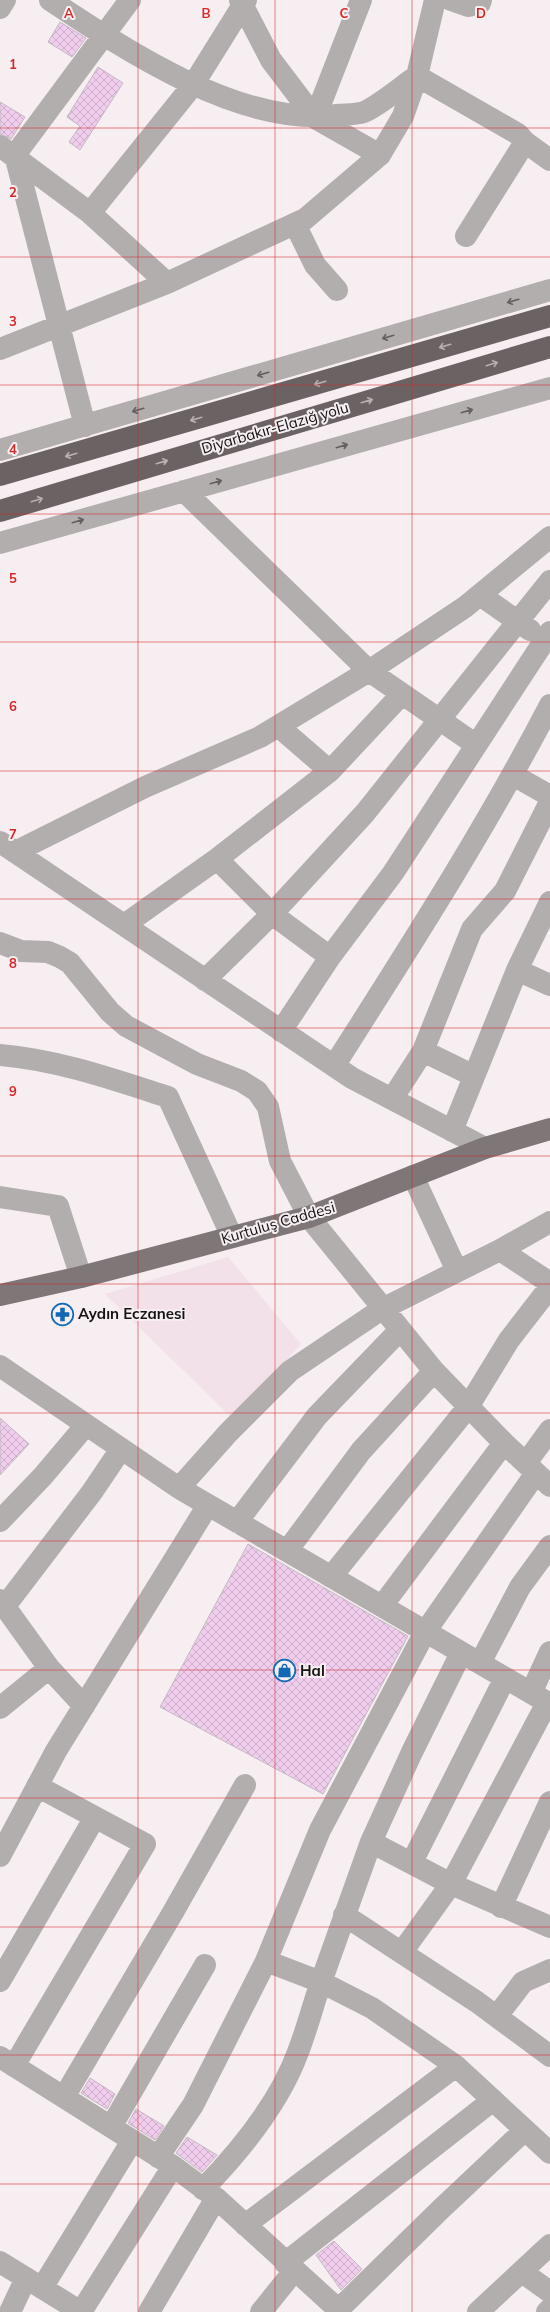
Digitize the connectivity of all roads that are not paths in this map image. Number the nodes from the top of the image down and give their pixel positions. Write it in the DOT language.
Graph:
graph roads {
  1 [pos="5,0"];
  2 [pos="50,0"];
  3 [pos="130,0"];
  4 [pos="361,0"];
  5 [pos="435,0"];
  6 [pos="450,0"];
  7 [pos="481,0"];
  8 [pos="243,2"];
  9 [pos="0,8"];
  10 [pos="106,35"];
  11 [pos="417,76"];
  12 [pos="193,85"];
  13 [pos="315,118"];
  14 [pos="524,142"];
  15 [pos="8,150"];
  16 [pos="380,155"];
  17 [pos="550,160"];
  18 [pos="90,213"];
  19 [pos="295,224"];
  20 [pos="466,236"];
  21 [pos="167,283"];
  22 [pos="336,290"];
  23 [pos="550,290"];
  24 [pos="550,316"];
  25 [pos="59,324"];
  26 [pos="550,347"];
  27 [pos="0,349"];
  28 [pos="550,388"];
  29 [pos="85,426"];
  30 [pos="0,450"];
  31 [pos="0,475"];
  32 [pos="184,491"];
  33 [pos="0,511"];
  34 [pos="550,537"];
  35 [pos="0,543"];
  36 [pos="550,581"];
  37 [pos="480,595"];
  38 [pos="518,623"];
  39 [pos="549,638"];
  40 [pos="369,671"];
  41 [pos="402,694"];
  42 [pos="550,705"];
  43 [pos="441,721"];
  44 [pos="278,726"];
  45 [pos="475,744"];
  46 [pos="330,771"];
  47 [pos="513,775"];
  48 [pos="550,796"];
  49 [pos="550,802"];
  50 [pos="8,847"];
  51 [pos="217,859"];
  52 [pos="548,911"];
  53 [pos="272,914"];
  54 [pos="124,925"];
  55 [pos="0,943"];
  56 [pos="330,957"];
  57 [pos="517,970"];
  58 [pos="205,980"];
  59 [pos="550,985"];
  60 [pos="281,1031"];
  61 [pos="423,1051"];
  62 [pos="0,1055"];
  63 [pos="334,1066"];
  64 [pos="474,1076"];
  65 [pos="392,1099"];
  66 [pos="550,1129"];
  67 [pos="452,1131"];
  68 [pos="485,1148"];
  69 [pos="413,1176"];
  70 [pos="0,1197"];
  71 [pos="309,1217"];
  72 [pos="550,1222"];
  73 [pos="232,1237"];
  74 [pos="500,1250"];
  75 [pos="457,1271"];
  76 [pos="81,1277"];
  77 [pos="550,1283"];
  78 [pos="550,1287"];
  79 [pos="0,1295"];
  80 [pos="382,1309"];
  81 [pos="400,1330"];
  82 [pos="0,1366"];
  83 [pos="434,1371"];
  84 [pos="468,1407"];
  85 [pos="86,1425"];
  86 [pos="550,1430"];
  87 [pos="504,1443"];
  88 [pos="121,1449"];
  89 [pos="537,1474"];
  90 [pos="178,1488"];
  91 [pos="208,1505"];
  92 [pos="0,1520"];
  93 [pos="236,1522"];
  94 [pos="550,1546"];
  95 [pos="287,1551"];
  96 [pos="331,1577"];
  97 [pos="2,1603"];
  98 [pos="382,1606"];
  99 [pos="425,1632"];
  100 [pos="550,1652"];
  101 [pos="470,1658"];
  102 [pos="50,1668"];
  103 [pos="505,1678"];
  104 [pos="543,1700"];
  105 [pos="2,1703"];
  106 [pos="84,1706"];
  107 [pos="245,1784"];
  108 [pos="36,1786"];
  109 [pos="550,1802"];
  110 [pos="95,1818"];
  111 [pos="371,1842"];
  112 [pos="0,1856"];
  113 [pos="412,1862"];
  114 [pos="451,1884"];
  115 [pos="501,1907"];
  116 [pos="344,1915"];
  117 [pos="550,1927"];
  118 [pos="402,1952"];
  119 [pos="266,1961"];
  120 [pos="204,1965"];
  121 [pos="550,1970"];
  122 [pos="0,1981"];
  123 [pos="320,1982"];
  124 [pos="497,2016"];
  125 [pos="550,2056"];
  126 [pos="4,2060"];
  127 [pos="456,2066"];
  128 [pos="64,2097"];
  129 [pos="493,2100"];
  130 [pos="111,2127"];
  131 [pos="525,2130"];
  132 [pos="132,2141"];
  133 [pos="550,2153"];
  134 [pos="165,2161"];
  135 [pos="210,2194"];
  136 [pos="245,2225"];
  137 [pos="550,2245"];
  138 [pos="0,2262"];
  139 [pos="290,2267"];
  140 [pos="522,2272"];
  141 [pos="34,2283"];
  142 [pos="550,2292"];
  143 [pos="62,2307"];
  144 [pos="550,2309"];
  145 [pos="340,2311"];
  146 [pos="10,2312"];
  147 [pos="149,2312"];
  148 [pos="261,2312"];
  149 [pos="478,2312"];
  150 [pos="547,2312"];
  1 -- 9 [label="street"];
  2 -- 10 [label="street"];
  3 -- 10 [label="street"];
  4 -- 13 [label="street"];
  5 -- 11 [label="street"];
  6 -- 7 [label="street"];
  8 -- 12 [label="street"];
  8 -- 13 [label="street"];
  10 -- 12 [label="street"];
  10 -- 15 [label="street"];
  11 -- 13 [label="street"];
  11 -- 14 [label="street"];
  11 -- 16 [label="street"];
  12 -- 13 [label="street"];
  12 -- 18 [label="street"];
  13 -- 16 [label="street"];
  14 -- 17 [label="street"];
  14 -- 20 [label="street"];
  15 -- 18 [label="street"];
  15 -- 25 [label="street"];
  16 -- 19 [label="street"];
  18 -- 21 [label="street"];
  19 -- 21 [label="street"];
  19 -- 22 [label="street"];
  21 -- 25 [label="street"];
  23 -- 29 [label="street, one-way"];
  24 -- 31 [label="highway, Diyarbakır-Elazığ yolu, one-way"];
  25 -- 27 [label="street"];
  25 -- 29 [label="street"];
  33 -- 26 [label="highway, Diyarbakır-Elazığ yolu, one-way"];
  32 -- 28 [label="street, one-way"];
  29 -- 30 [label="street"];
  35 -- 32 [label="street, one-way"];
  32 -- 40 [label="street"];
  34 -- 37 [label="street"];
  36 -- 38 [label="street"];
  37 -- 38 [label="street"];
  37 -- 40 [label="street"];
  38 -- 39 [label="street"];
  38 -- 43 [label="street"];
  39 -- 45 [label="street"];
  40 -- 41 [label="street"];
  40 -- 44 [label="street"];
  41 -- 43 [label="street"];
  41 -- 46 [label="street"];
  42 -- 47 [label="street"];
  43 -- 45 [label="street"];
  43 -- 53 [label="street"];
  44 -- 46 [label="street"];
  44 -- 50 [label="street"];
  45 -- 56 [label="street"];
  46 -- 51 [label="street"];
  47 -- 48 [label="street"];
  47 -- 63 [label="street"];
  49 -- 61 [label="street"];
  50 -- 54 [label="street"];
  51 -- 53 [label="street"];
  51 -- 54 [label="street"];
  52 -- 57 [label="street"];
  53 -- 56 [label="street"];
  53 -- 58 [label="street"];
  54 -- 58 [label="street"];
  55 -- 71 [label="street"];
  56 -- 60 [label="street"];
  57 -- 59 [label="street"];
  57 -- 64 [label="street"];
  58 -- 60 [label="street"];
  60 -- 63 [label="street"];
  61 -- 64 [label="street"];
  61 -- 65 [label="street"];
  62 -- 73 [label="street"];
  63 -- 65 [label="street"];
  64 -- 67 [label="street"];
  65 -- 67 [label="street"];
  66 -- 68 [label="main road, Kurtuluş Caddesi"];
  67 -- 68 [label="street"];
  68 -- 69 [label="main road, Kurtuluş Caddesi"];
  69 -- 71 [label="main road, Kurtuluş Caddesi"];
  69 -- 75 [label="street"];
  70 -- 76 [label="street"];
  71 -- 73 [label="main road, Kurtuluş Caddesi"];
  71 -- 80 [label="street"];
  72 -- 74 [label="street"];
  73 -- 76 [label="main road, Kurtuluş Caddesi"];
  74 -- 75 [label="street"];
  74 -- 77 [label="street"];
  75 -- 80 [label="street"];
  76 -- 79 [label="main road, Kurtuluş Caddesi"];
  78 -- 84 [label="street"];
  80 -- 81 [label="street"];
  80 -- 90 [label="street"];
  81 -- 83 [label="street"];
  81 -- 93 [label="street"];
  82 -- 85 [label="street"];
  83 -- 84 [label="street"];
  83 -- 95 [label="street"];
  84 -- 87 [label="street"];
  84 -- 96 [label="street"];
  85 -- 88 [label="street"];
  85 -- 92 [label="street"];
  86 -- 89 [label="street"];
  87 -- 89 [label="street"];
  87 -- 98 [label="street"];
  88 -- 90 [label="street"];
  88 -- 97 [label="street"];
  89 -- 99 [label="street"];
  90 -- 91 [label="street"];
  91 -- 93 [label="street"];
  91 -- 106 [label="street"];
  93 -- 95 [label="street"];
  94 -- 101 [label="street"];
  95 -- 96 [label="street"];
  96 -- 98 [label="street"];
  97 -- 102 [label="street"];
  98 -- 99 [label="street"];
  99 -- 101 [label="street"];
  99 -- 119 [label="street"];
  100 -- 104 [label="street"];
  101 -- 103 [label="street"];
  101 -- 111 [label="street"];
  102 -- 105 [label="street"];
  102 -- 106 [label="street"];
  103 -- 104 [label="street"];
  103 -- 113 [label="street"];
  104 -- 114 [label="street"];
  106 -- 108 [label="street"];
  107 -- 128 [label="street"];
  108 -- 110 [label="street"];
  108 -- 112 [label="street"];
  109 -- 115 [label="street"];
  110 -- 122 [label="street"];
  110 -- 126 [label="street"];
  111 -- 113 [label="street"];
  111 -- 116 [label="street"];
  113 -- 114 [label="street"];
  114 -- 115 [label="street"];
  114 -- 118 [label="street"];
  115 -- 117 [label="street"];
  116 -- 118 [label="street"];
  116 -- 123 [label="street"];
  118 -- 124 [label="street"];
  119 -- 123 [label="street"];
  119 -- 134 [label="street"];
  120 -- 130 [label="street"];
  121 -- 124 [label="street"];
  123 -- 127 [label="street"];
  123 -- 135 [label="street"];
  124 -- 125 [label="street"];
  126 -- 128 [label="street"];
  127 -- 129 [label="street"];
  127 -- 136 [label="street"];
  128 -- 130 [label="street"];
  129 -- 131 [label="street"];
  129 -- 139 [label="street"];
  130 -- 132 [label="street"];
  131 -- 133 [label="street"];
  131 -- 145 [label="street"];
  132 -- 134 [label="street"];
  132 -- 141 [label="street"];
  134 -- 135 [label="street"];
  134 -- 143 [label="street"];
  135 -- 136 [label="street"];
  135 -- 147 [label="street"];
  136 -- 139 [label="street"];
  137 -- 140 [label="street"];
  138 -- 141 [label="street"];
  139 -- 145 [label="street"];
  139 -- 148 [label="street"];
  140 -- 142 [label="street"];
  140 -- 149 [label="street"];
  141 -- 143 [label="street"];
  141 -- 146 [label="street"];
  144 -- 150 [label="street"];
}
